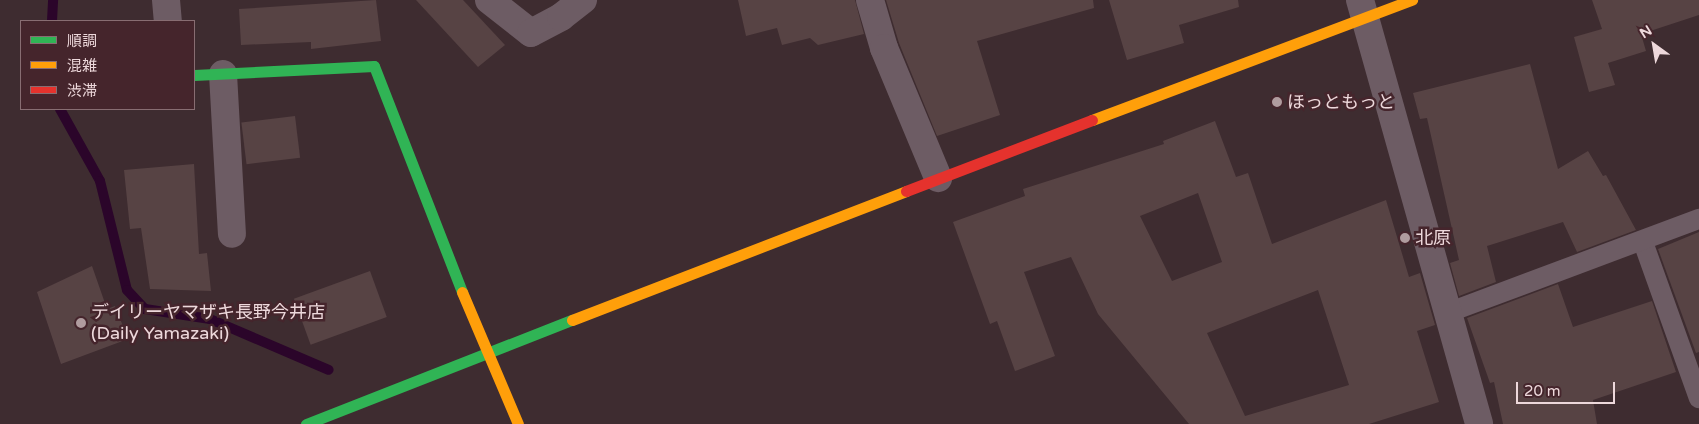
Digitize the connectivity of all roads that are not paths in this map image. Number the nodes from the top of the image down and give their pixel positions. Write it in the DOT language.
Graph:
graph roads {
  1 [pos="166,0"];
  2 [pos="489,0"];
  3 [pos="584,0"];
  4 [pos="870,0"];
  5 [pos="1412,0"];
  6 [pos="1362,8"];
  7 [pos="168,20"];
  8 [pos="224,74"];
  9 [pos="195,76"];
  10 [pos="938,178"];
  11 [pos="1699,219"];
  12 [pos="232,234"];
  13 [pos="1643,242"];
  14 [pos="1447,313"];
  15 [pos="488,355"];
  16 [pos="1699,398"];
  17 [pos="306,424"];
  18 [pos="518,424"];
  19 [pos="1480,424"];
  1 -- 7 [label="street"];
  2 -- 3 [label="street"];
  4 -- 10 [label="street"];
  5 -- 6 [label="street"];
  6 -- 10 [label="street"];
  6 -- 14 [label="street"];
  8 -- 9 [label="street"];
  8 -- 12 [label="street"];
  8 -- 15 [label="street"];
  10 -- 15 [label="street"];
  11 -- 13 [label="lane"];
  13 -- 14 [label="lane"];
  13 -- 16 [label="lane"];
  14 -- 19 [label="street"];
  15 -- 17 [label="street"];
  15 -- 18 [label="street"];
}
